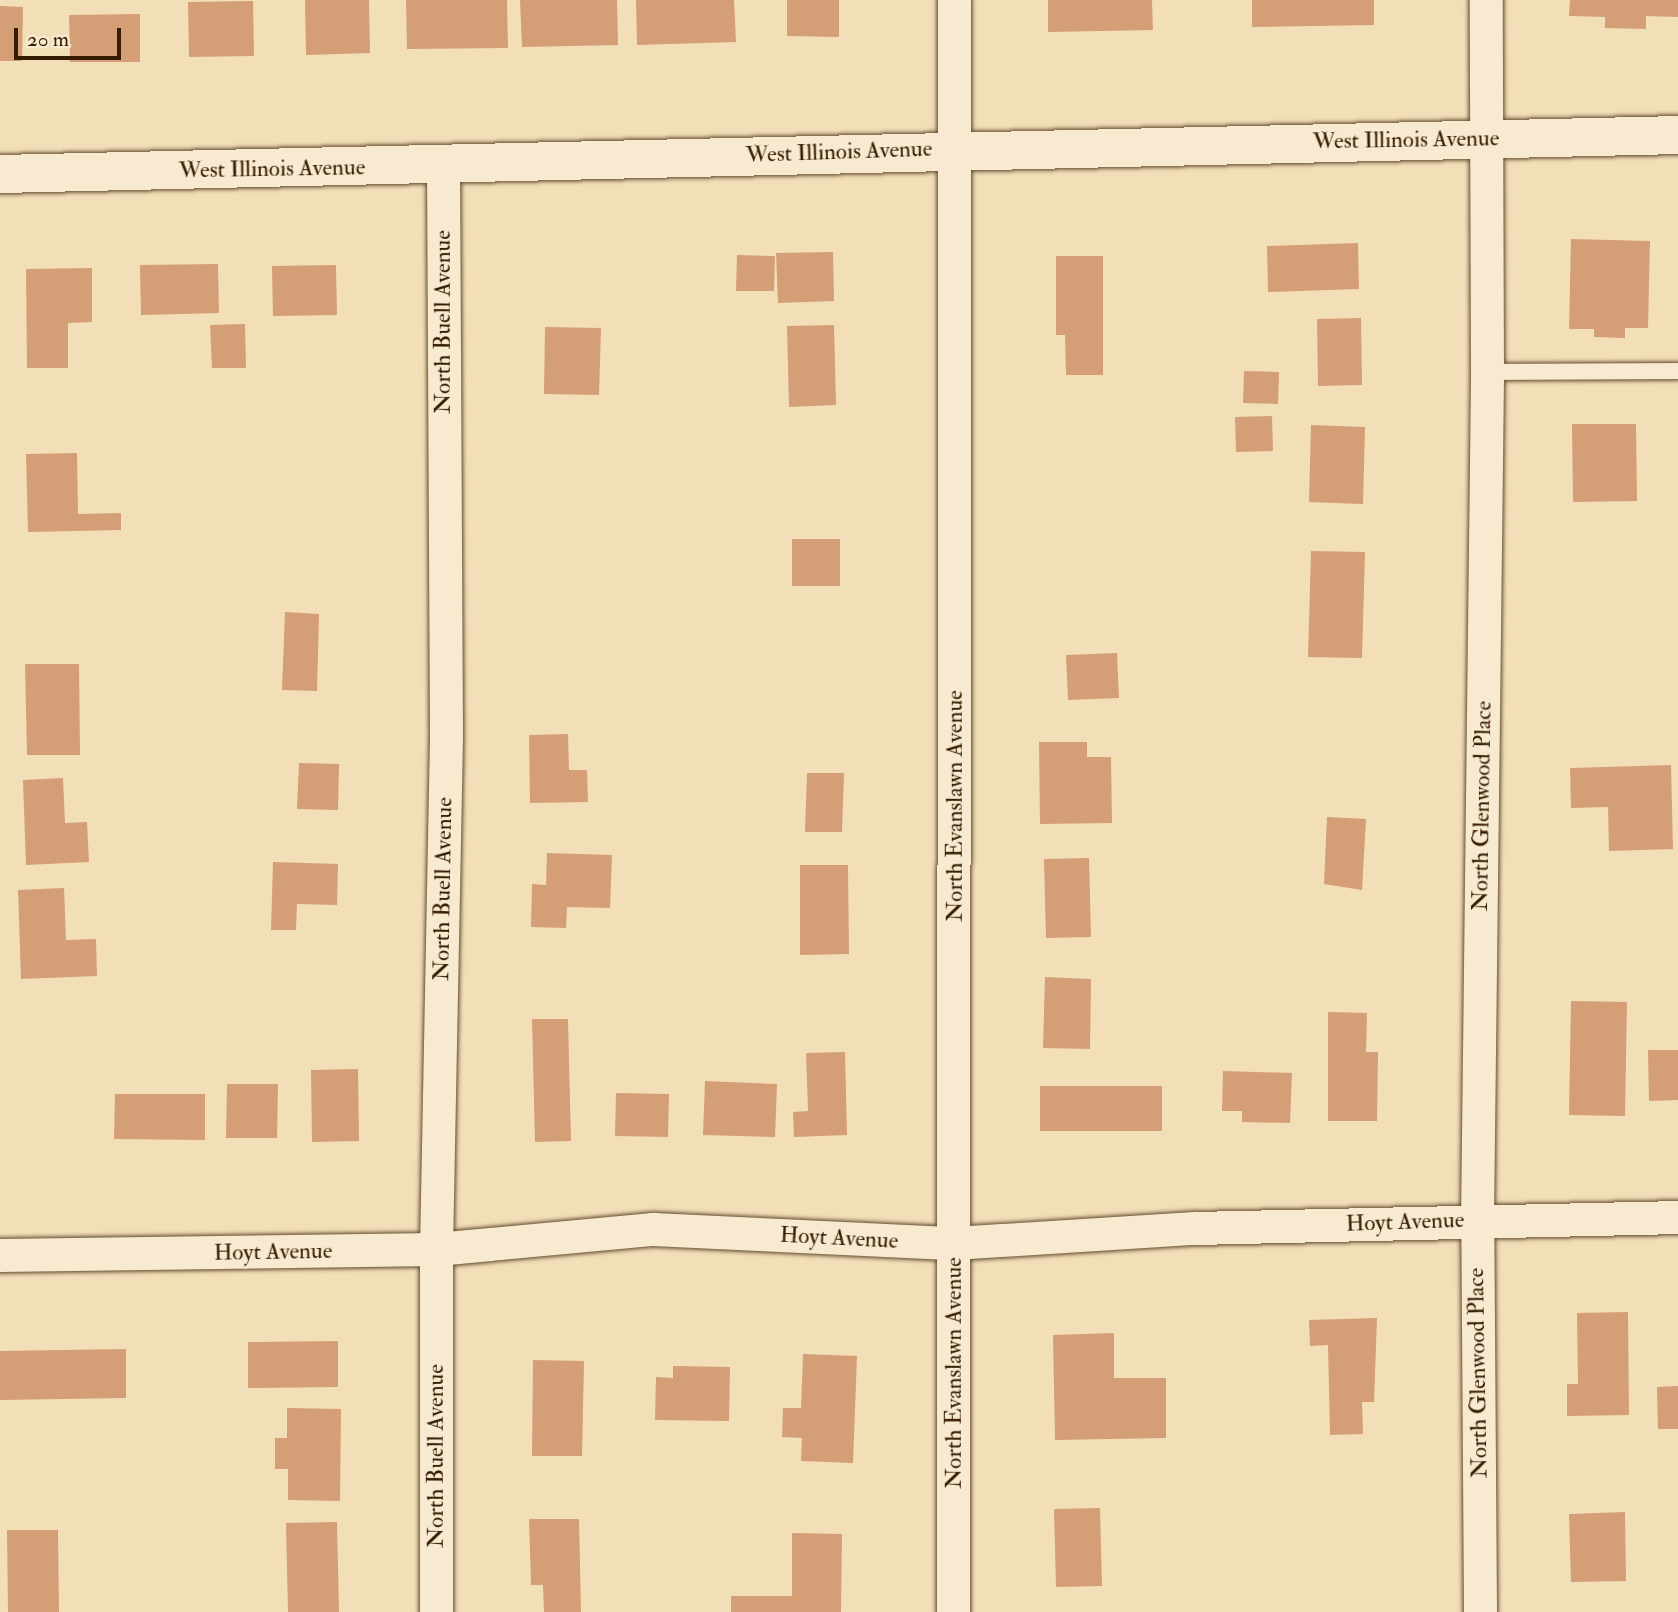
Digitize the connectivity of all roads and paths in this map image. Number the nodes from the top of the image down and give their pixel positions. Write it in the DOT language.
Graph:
graph roads {
  1 [pos="954,0"];
  2 [pos="1486,0"];
  3 [pos="1678,135"];
  4 [pos="1488,138"];
  5 [pos="956,148"];
  6 [pos="443,166"];
  7 [pos="0,174"];
  8 [pos="1678,371"];
  9 [pos="1487,372"];
  10 [pos="1678,1217"];
  11 [pos="1477,1220"];
  12 [pos="954,1243"];
  13 [pos="436,1249"];
  14 [pos="0,1255"];
  15 [pos="436,1612"];
  16 [pos="953,1612"];
  17 [pos="1480,1612"];
  1 -- 5 [label="street, North Evanslawn Avenue"];
  2 -- 4 [label="street, North Glenwood Place"];
  3 -- 4 [label="street, West Illinois Avenue"];
  4 -- 5 [label="street, West Illinois Avenue"];
  4 -- 9 [label="street, North Glenwood Place"];
  5 -- 6 [label="street, West Illinois Avenue"];
  5 -- 12 [label="street, North Evanslawn Avenue"];
  6 -- 7 [label="street, West Illinois Avenue"];
  6 -- 13 [label="street, North Buell Avenue"];
  8 -- 9 [label="lane"];
  9 -- 11 [label="street, North Glenwood Place"];
  10 -- 11 [label="street, Hoyt Avenue"];
  11 -- 12 [label="street, Hoyt Avenue"];
  11 -- 17 [label="street, North Glenwood Place"];
  12 -- 13 [label="street, Hoyt Avenue"];
  12 -- 16 [label="street, North Evanslawn Avenue"];
  13 -- 14 [label="street, Hoyt Avenue"];
  13 -- 15 [label="street, North Buell Avenue"];
}
